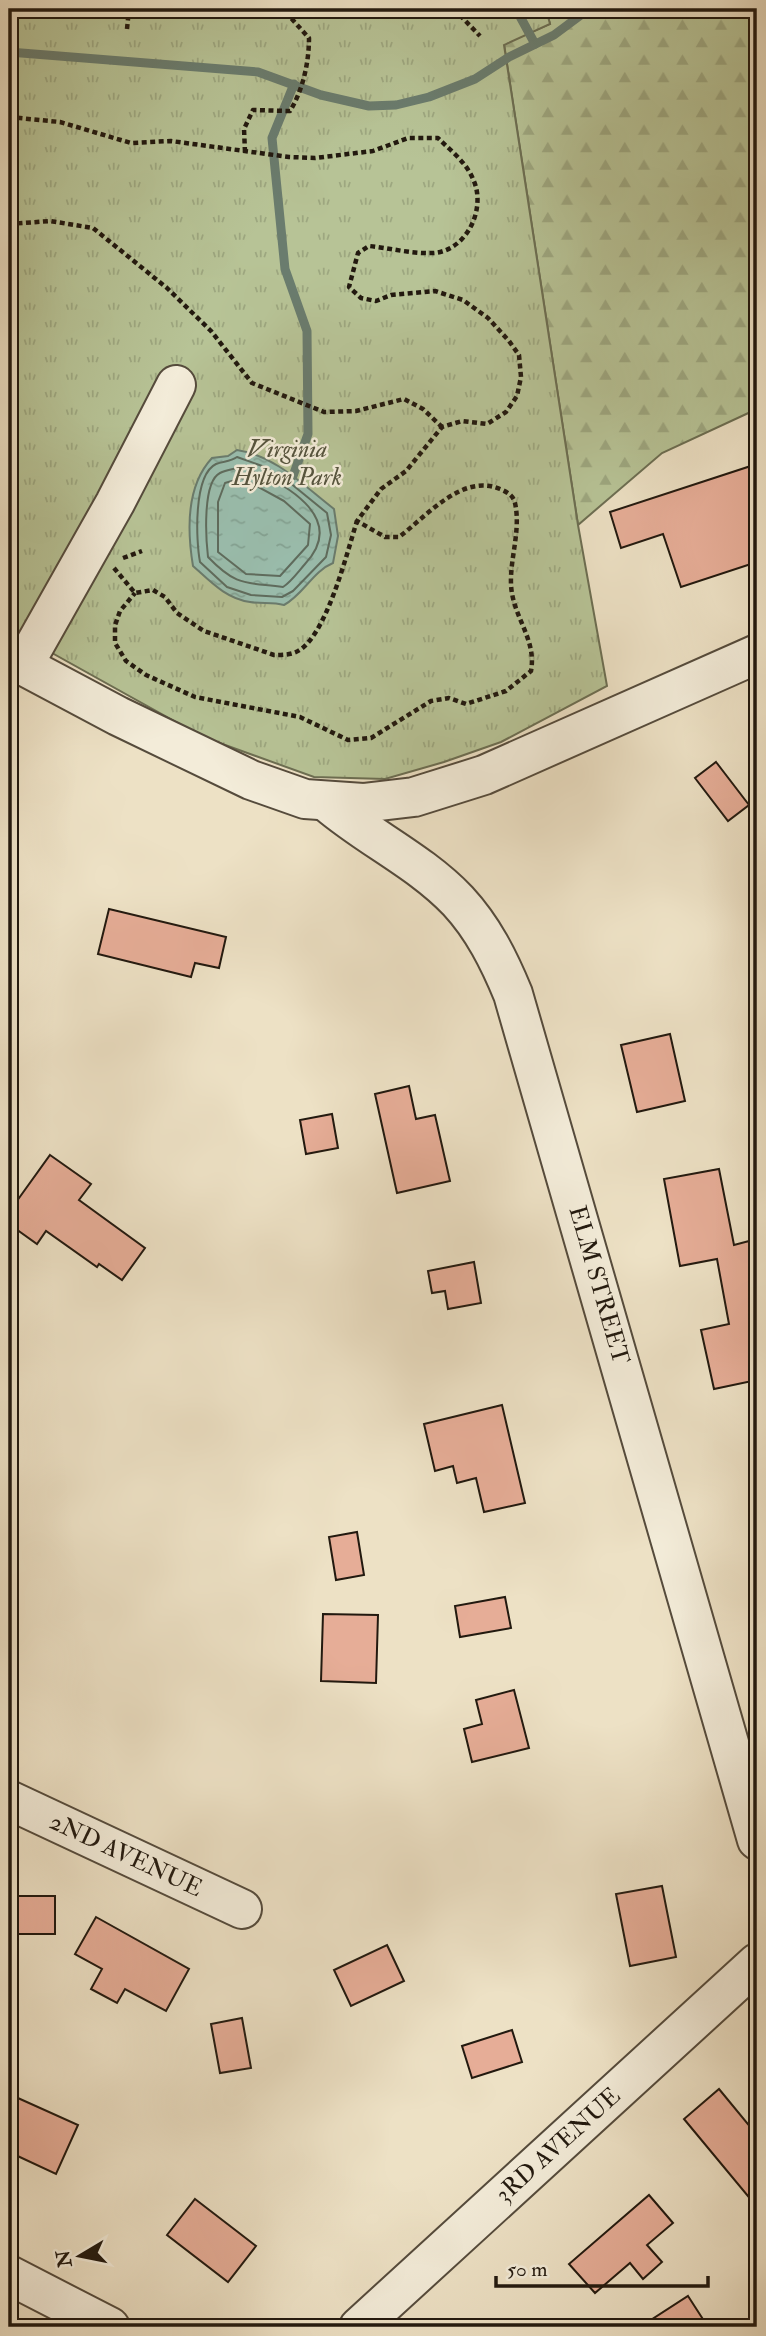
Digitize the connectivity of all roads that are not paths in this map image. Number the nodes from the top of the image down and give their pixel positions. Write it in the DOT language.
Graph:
graph roads {
  1 [pos="176,385"];
  2 [pos="755,661"];
  3 [pos="16,662"];
  4 [pos="327,803"];
  5 [pos="9,1800"];
  6 [pos="757,1840"];
  7 [pos="242,1909"];
  8 [pos="757,1963"];
  9 [pos="9,2276"];
  10 [pos="110,2327"];
  11 [pos="359,2327"];
  1 -- 3 [label="street"];
  2 -- 4 [label="street"];
  3 -- 4 [label="street"];
  4 -- 6 [label="street, ELM STREET"];
  5 -- 7 [label="street, 2ND AVENUE"];
  8 -- 11 [label="street, 3RD AVENUE"];
  9 -- 10 [label="street"];
}
